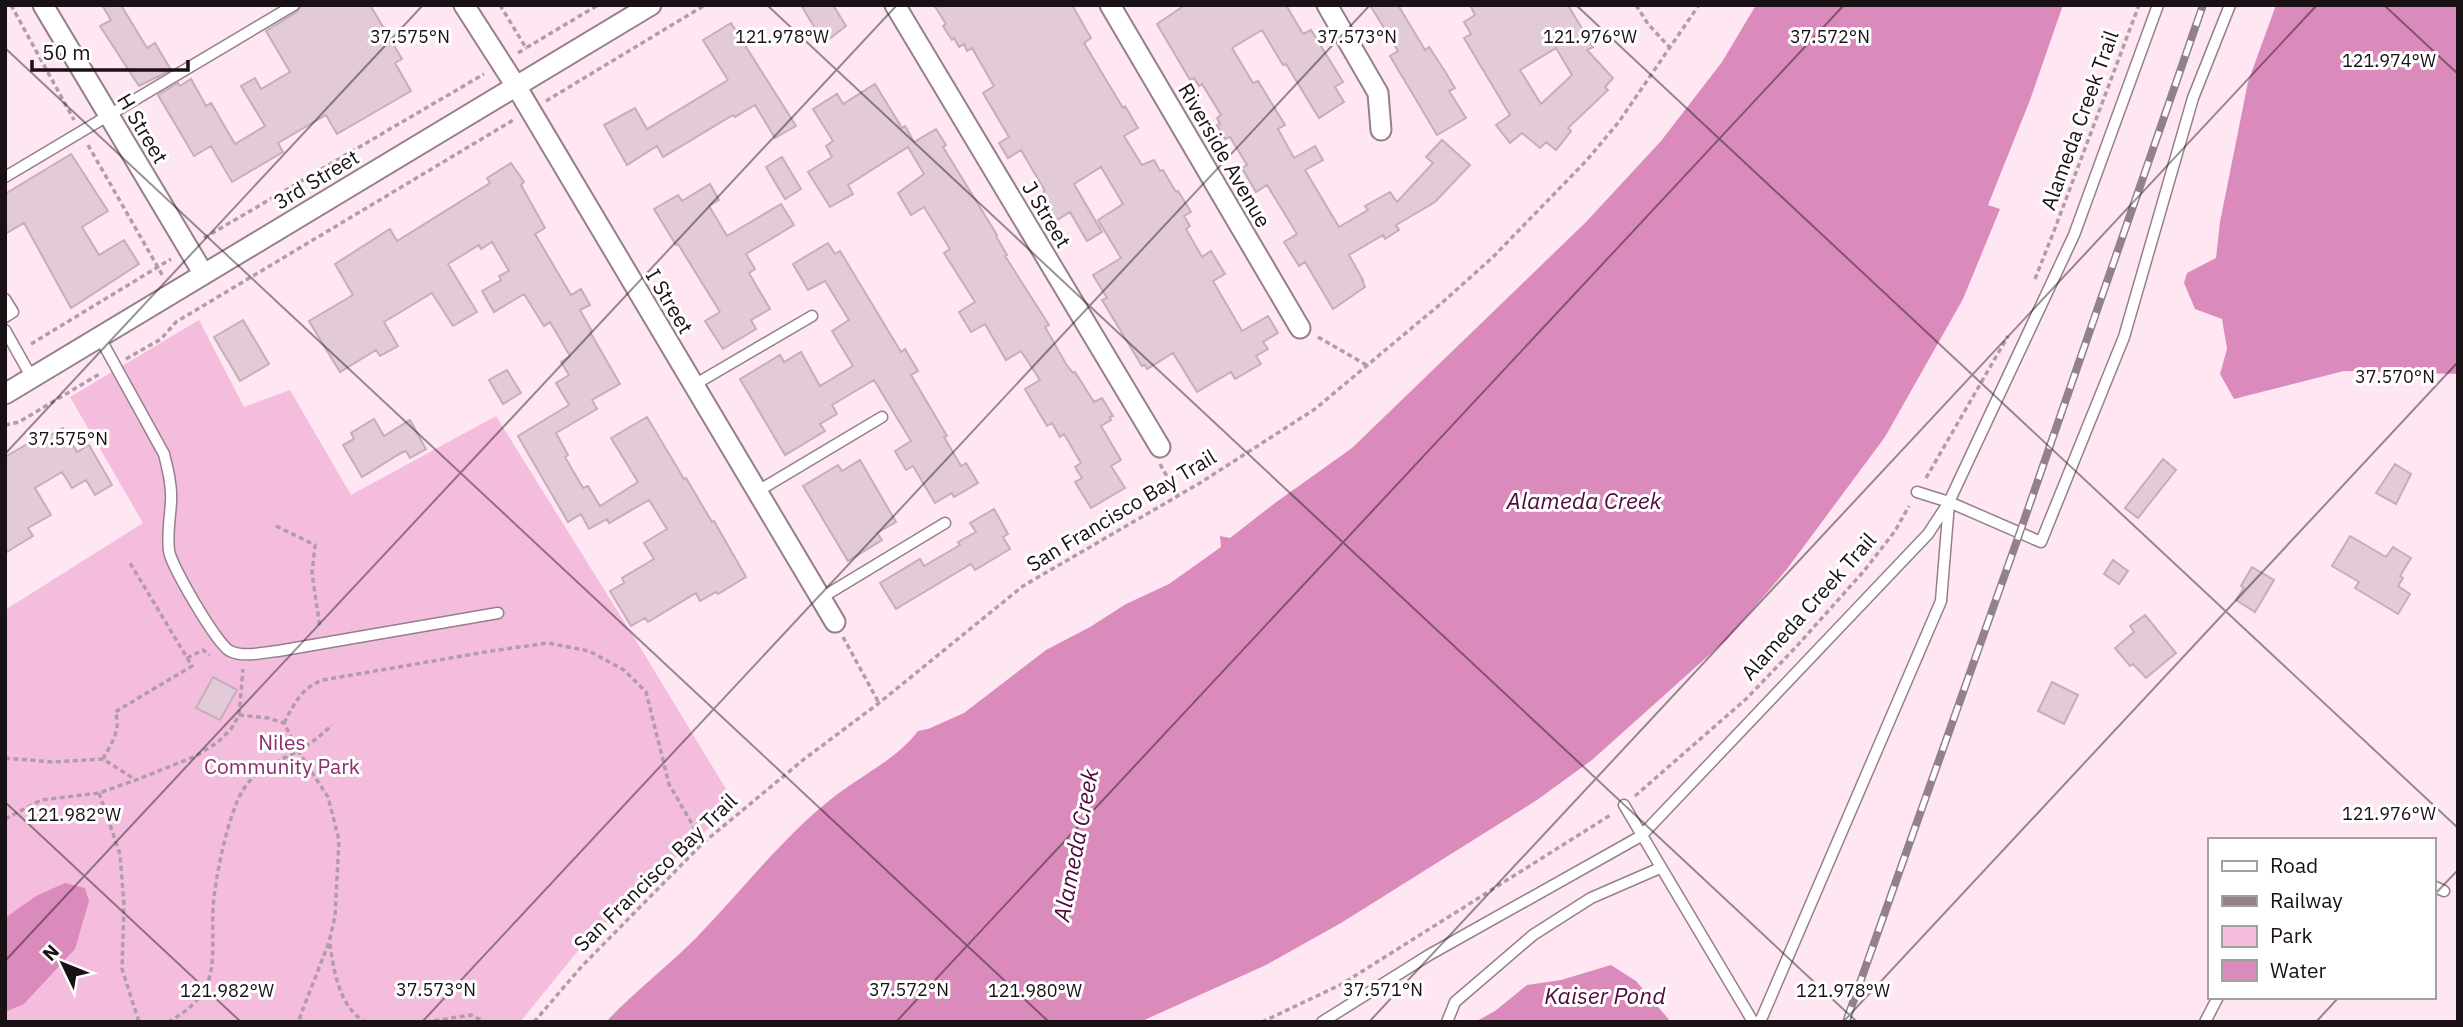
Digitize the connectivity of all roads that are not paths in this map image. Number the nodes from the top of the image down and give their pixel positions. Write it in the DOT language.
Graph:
graph roads {
  1 [pos="43,5"];
  2 [pos="294,5"];
  3 [pos="464,5"];
  4 [pos="651,5"];
  5 [pos="895,5"];
  6 [pos="1110,5"];
  7 [pos="1327,5"];
  8 [pos="2158,5"];
  9 [pos="2230,5"];
  10 [pos="516,86"];
  11 [pos="109,115"];
  12 [pos="1381,130"];
  13 [pos="5,177"];
  14 [pos="203,273"];
  15 [pos="5,299"];
  16 [pos="813,316"];
  17 [pos="5,317"];
  18 [pos="1300,328"];
  19 [pos="5,330"];
  20 [pos="100,338"];
  21 [pos="32,378"];
  22 [pos="694,385"];
  23 [pos="5,394"];
  24 [pos="882,417"];
  25 [pos="1160,447"];
  26 [pos="758,491"];
  27 [pos="1917,492"];
  28 [pos="1949,502"];
  29 [pos="945,523"];
  30 [pos="821,598"];
  31 [pos="498,613"];
  32 [pos="835,622"];
  33 [pos="1624,805"];
  34 [pos="1641,836"];
  35 [pos="1660,868"];
  36 [pos="2435,887"];
  37 [pos="2444,891"];
  38 [pos="2217,999"];
  39 [pos="1322,1022"];
  40 [pos="1447,1022"];
  41 [pos="1758,1022"];
  42 [pos="2205,1022"];
  1 -- 11 [label="street, H Street"];
  2 -- 11 [label="lane"];
  3 -- 10 [label="street, I Street"];
  4 -- 10 [label="street, 3rd Street"];
  5 -- 25 [label="street, J Street"];
  6 -- 18 [label="street, Riverside Avenue"];
  7 -- 12 [label="street"];
  8 -- 28 [label="lane"];
  9 -- 28 [label="lane"];
  10 -- 14 [label="street, 3rd Street"];
  10 -- 22 [label="street, I Street"];
  11 -- 13 [label="lane"];
  11 -- 14 [label="street, H Street"];
  14 -- 20 [label="street, 3rd Street"];
  15 -- 17 [label="lane"];
  16 -- 22 [label="lane"];
  19 -- 21 [label="lane"];
  20 -- 21 [label="street, 3rd Street"];
  20 -- 31 [label="lane"];
  21 -- 23 [label="street, 3rd Street"];
  22 -- 26 [label="street, I Street"];
  24 -- 26 [label="lane"];
  26 -- 30 [label="street, I Street"];
  27 -- 28 [label="lane"];
  28 -- 34 [label="lane"];
  28 -- 41 [label="lane"];
  29 -- 30 [label="lane"];
  30 -- 32 [label="street, I Street"];
  33 -- 34 [label="lane"];
  34 -- 35 [label="lane"];
  34 -- 39 [label="lane"];
  35 -- 40 [label="lane"];
  35 -- 41 [label="lane"];
  36 -- 37 [label="lane"];
  38 -- 42 [label="lane"];
}
